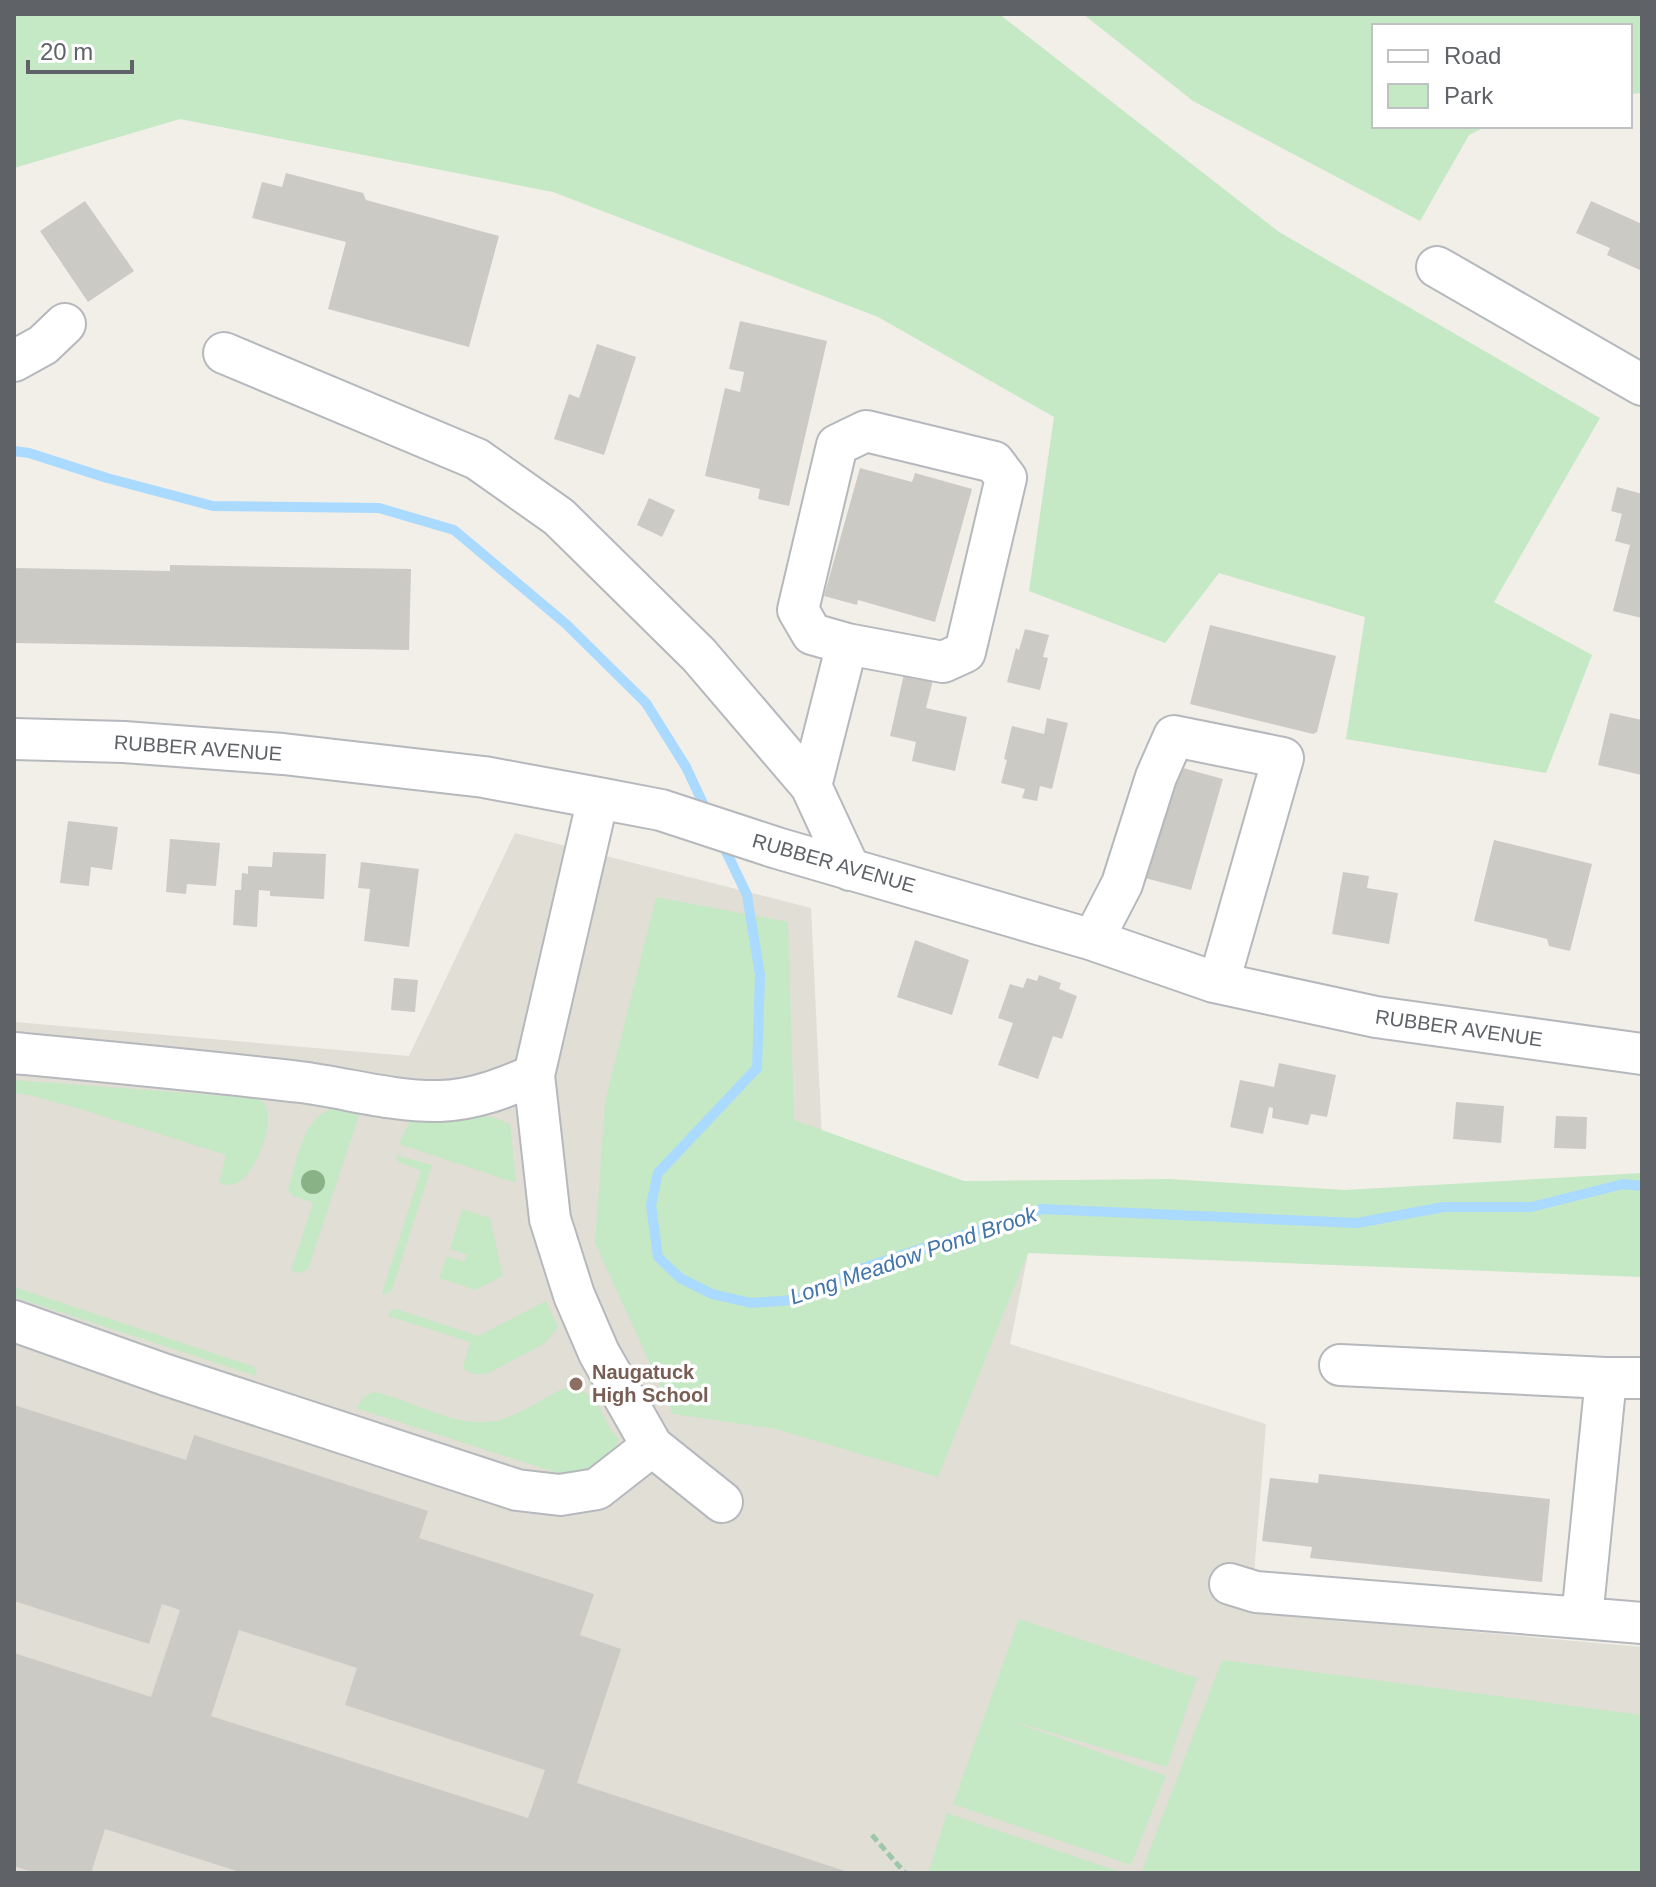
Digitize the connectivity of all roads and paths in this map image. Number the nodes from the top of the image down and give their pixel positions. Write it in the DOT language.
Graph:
graph roads {
  1 [pos="1437,267"];
  2 [pos="65,324"];
  3 [pos="224,353"];
  4 [pos="14,361"];
  5 [pos="1642,385"];
  6 [pos="847,644"];
  7 [pos="14,739"];
  8 [pos="811,786"];
  9 [pos="598,798"];
  10 [pos="850,870"];
  11 [pos="1093,940"];
  12 [pos="1219,982"];
  13 [pos="14,1053"];
  14 [pos="1642,1054"];
  15 [pos="534,1075"];
  16 [pos="14,1321"];
  17 [pos="1340,1365"];
  18 [pos="1624,1378"];
  19 [pos="652,1446"];
  20 [pos="722,1502"];
  21 [pos="1230,1584"];
  22 [pos="1582,1618"];
  23 [pos="1642,1623"];
  24 [pos="872,1835"];
  25 [pos="905,1873"];
  1 -- 5 [label="street"];
  2 -- 4 [label="street"];
  3 -- 8 [label="street"];
  6 -- 6 [label="street"];
  6 -- 8 [label="street"];
  7 -- 9 [label="street, RUBBER AVENUE"];
  8 -- 10 [label="street"];
  9 -- 10 [label="street, RUBBER AVENUE"];
  9 -- 15 [label="street"];
  10 -- 11 [label="street, RUBBER AVENUE"];
  11 -- 12 [label="street, RUBBER AVENUE"];
  11 -- 12 [label="street"];
  12 -- 14 [label="street, RUBBER AVENUE"];
  13 -- 15 [label="street"];
  15 -- 19 [label="street"];
  16 -- 19 [label="street"];
  17 -- 18 [label="street"];
  18 -- 22 [label="street"];
  19 -- 20 [label="street"];
  21 -- 22 [label="street"];
  22 -- 23 [label="street"];
  24 -- 25 [label="path"];
}
